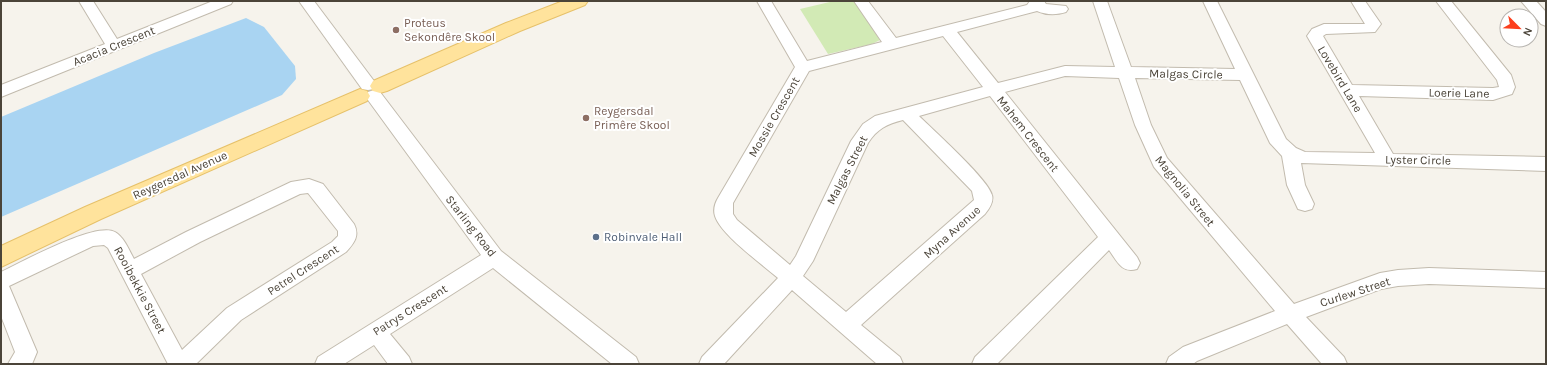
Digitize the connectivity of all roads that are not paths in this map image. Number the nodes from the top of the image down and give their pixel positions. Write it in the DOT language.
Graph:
graph roads {
  1 [pos="86,1"];
  2 [pos="226,1"];
  3 [pos="306,1"];
  4 [pos="579,1"];
  5 [pos="764,1"];
  6 [pos="861,1"];
  7 [pos="1100,1"];
  8 [pos="1210,1"];
  9 [pos="1358,1"];
  10 [pos="1443,1"];
  11 [pos="1528,1"];
  12 [pos="1036,3"];
  13 [pos="1061,10"];
  14 [pos="1546,21"];
  15 [pos="947,30"];
  16 [pos="892,44"];
  17 [pos="114,46"];
  18 [pos="803,67"];
  19 [pos="1125,72"];
  20 [pos="1246,75"];
  21 [pos="993,89"];
  22 [pos="1347,90"];
  23 [pos="1,91"];
  24 [pos="370,91"];
  25 [pos="906,113"];
  26 [pos="1290,153"];
  27 [pos="1388,160"];
  28 [pos="1546,164"];
  29 [pos="1305,204"];
  30 [pos="1110,238"];
  31 [pos="1,257"];
  32 [pos="494,257"];
  33 [pos="1130,262"];
  34 [pos="130,271"];
  35 [pos="792,277"];
  36 [pos="1546,280"];
  37 [pos="1,281"];
  38 [pos="1,291"];
  39 [pos="1290,314"];
  40 [pos="846,325"];
  41 [pos="376,332"];
  42 [pos="1188,361"];
  43 [pos="19,364"];
  44 [pos="180,364"];
  45 [pos="326,364"];
  46 [pos="401,364"];
  47 [pos="628,364"];
  48 [pos="710,364"];
  49 [pos="892,364"];
  50 [pos="983,364"];
  51 [pos="1336,364"];
  1 -- 17 [label="street"];
  2 -- 17 [label="street, Acacia Crescent"];
  3 -- 24 [label="street, Starling Road"];
  4 -- 24 [label="main road, Reygersdal Avenue"];
  5 -- 18 [label="street"];
  6 -- 16 [label="street"];
  7 -- 19 [label="street, Magnolia Street"];
  8 -- 20 [label="street"];
  9 -- 22 [label="street, Lovebird Lane"];
  10 -- 22 [label="street, Loerie Lane"];
  11 -- 14 [label="street"];
  12 -- 13 [label="street, Mossie Crescent"];
  12 -- 15 [label="street, Mossie Crescent"];
  15 -- 16 [label="street, Mossie Crescent"];
  15 -- 21 [label="street, Mahem Crescent"];
  16 -- 18 [label="street, Mossie Crescent"];
  17 -- 23 [label="street, Acacia Crescent"];
  18 -- 35 [label="street, Mossie Crescent"];
  19 -- 20 [label="street, Malgas Circle"];
  19 -- 21 [label="street, Malgas Street"];
  19 -- 39 [label="street, Magnolia Street"];
  20 -- 26 [label="street"];
  21 -- 25 [label="street, Malgas Street"];
  21 -- 30 [label="street, Mahem Crescent"];
  22 -- 27 [label="street, Lovebird Lane"];
  24 -- 31 [label="main road, Reygersdal Avenue"];
  24 -- 32 [label="street, Starling Road"];
  25 -- 35 [label="street, Malgas Street"];
  25 -- 40 [label="street, Myna Avenue"];
  26 -- 27 [label="street, Lyster Circle"];
  26 -- 29 [label="street"];
  27 -- 28 [label="street, Lyster Circle"];
  30 -- 33 [label="street, Mahem Crescent"];
  30 -- 50 [label="street"];
  32 -- 41 [label="street, Patrys Crescent"];
  32 -- 47 [label="street, Starling Road"];
  34 -- 37 [label="street, Rooibekkie Street"];
  34 -- 44 [label="street, Rooibekkie Street"];
  34 -- 44 [label="street, Petrel Crescent"];
  35 -- 40 [label="street"];
  35 -- 48 [label="street, Malgas Street"];
  36 -- 39 [label="street, Curlew Street"];
  38 -- 43 [label="street"];
  39 -- 42 [label="street, Curlew Street"];
  39 -- 51 [label="street, Magnolia Street"];
  40 -- 49 [label="street"];
  41 -- 45 [label="street, Patrys Crescent"];
  41 -- 46 [label="street"];
}
